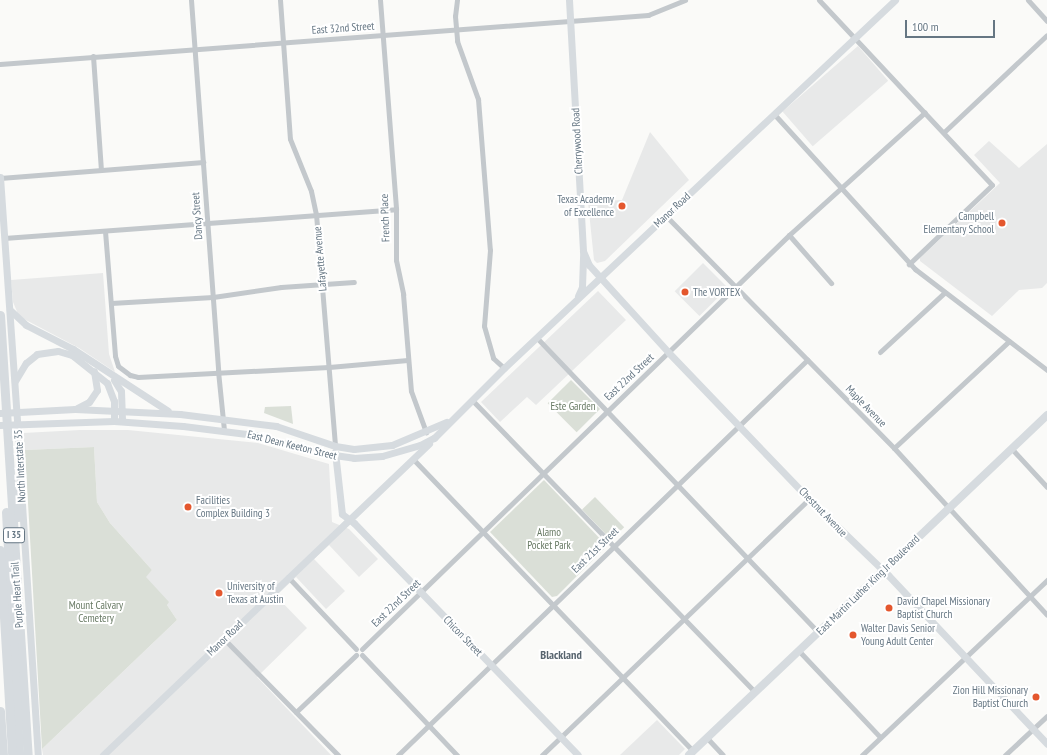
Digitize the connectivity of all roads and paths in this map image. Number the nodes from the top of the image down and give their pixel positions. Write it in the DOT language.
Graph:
graph roads {
  1 [pos="192,0"];
  2 [pos="280,0"];
  3 [pos="380,0"];
  4 [pos="457,0"];
  5 [pos="569,0"];
  6 [pos="684,0"];
  7 [pos="819,0"];
  8 [pos="895,0"];
  9 [pos="1028,0"];
  10 [pos="570,21"];
  11 [pos="1047,21"];
  12 [pos="456,30"];
  13 [pos="382,35"];
  14 [pos="1047,35"];
  15 [pos="855,37"];
  16 [pos="283,42"];
  17 [pos="195,49"];
  18 [pos="93,56"];
  19 [pos="0,64"];
  20 [pos="925,112"];
  21 [pos="774,114"];
  22 [pos="944,132"];
  23 [pos="202,162"];
  24 [pos="100,170"];
  25 [pos="0,177"];
  26 [pos="842,189"];
  27 [pos="396,209"];
  28 [pos="316,214"];
  29 [pos="666,216"];
  30 [pos="207,223"];
  31 [pos="105,230"];
  32 [pos="789,235"];
  33 [pos="4,238"];
  34 [pos="583,251"];
  35 [pos="909,264"];
  36 [pos="600,278"];
  37 [pos="354,282"];
  38 [pos="831,283"];
  39 [pos="322,284"];
  40 [pos="736,287"];
  41 [pos="945,292"];
  42 [pos="213,297"];
  43 [pos="577,299"];
  44 [pos="111,303"];
  45 [pos="10,310"];
  46 [pos="0,315"];
  47 [pos="537,338"];
  48 [pos="1010,340"];
  49 [pos="880,352"];
  50 [pos="669,353"];
  51 [pos="408,360"];
  52 [pos="807,360"];
  53 [pos="329,367"];
  54 [pos="504,368"];
  55 [pos="1047,370"];
  56 [pos="94,371"];
  57 [pos="218,371"];
  58 [pos="112,376"];
  59 [pos="15,381"];
  60 [pos="472,400"];
  61 [pos="0,403"];
  62 [pos="76,409"];
  63 [pos="115,409"];
  64 [pos="123,410"];
  65 [pos="609,410"];
  66 [pos="0,413"];
  67 [pos="180,414"];
  68 [pos="1047,415"];
  69 [pos="223,419"];
  70 [pos="450,420"];
  71 [pos="114,421"];
  72 [pos="122,421"];
  73 [pos="739,425"];
  74 [pos="1,430"];
  75 [pos="224,430"];
  76 [pos="426,432"];
  77 [pos="434,438"];
  78 [pos="335,446"];
  79 [pos="894,448"];
  80 [pos="1011,448"];
  81 [pos="336,456"];
  82 [pos="413,459"];
  83 [pos="542,474"];
  84 [pos="21,476"];
  85 [pos="678,484"];
  86 [pos="1047,486"];
  87 [pos="809,499"];
  88 [pos="948,508"];
  89 [pos="348,519"];
  90 [pos="483,530"];
  91 [pos="615,546"];
  92 [pos="0,550"];
  93 [pos="748,559"];
  94 [pos="883,572"];
  95 [pos="288,577"];
  96 [pos="1047,580"];
  97 [pos="421,592"];
  98 [pos="1030,597"];
  99 [pos="10,598"];
  100 [pos="553,605"];
  101 [pos="1047,616"];
  102 [pos="685,619"];
  103 [pos="818,632"];
  104 [pos="224,638"];
  105 [pos="359,649"];
  106 [pos="799,651"];
  107 [pos="356,655"];
  108 [pos="362,655"];
  109 [pos="965,656"];
  110 [pos="491,665"];
  111 [pos="623,678"];
  112 [pos="755,692"];
  113 [pos="0,711"];
  114 [pos="296,712"];
  115 [pos="1047,716"];
  116 [pos="429,726"];
  117 [pos="1033,730"];
  118 [pos="560,737"];
  119 [pos="880,737"];
  120 [pos="707,738"];
  121 [pos="1047,744"];
  122 [pos="691,753"];
  123 [pos="3,755"];
  124 [pos="12,755"];
  125 [pos="20,755"];
  126 [pos="28,755"];
  127 [pos="38,755"];
  128 [pos="103,755"];
  129 [pos="338,755"];
  130 [pos="398,755"];
  131 [pos="457,755"];
  132 [pos="542,755"];
  133 [pos="578,755"];
  134 [pos="723,755"];
  135 [pos="862,755"];
  136 [pos="1005,755"];
  1 -- 17 [label="street, Dancy Street"];
  2 -- 16 [label="street, Lafayette Avenue"];
  3 -- 13 [label="street, French Place"];
  4 -- 12 [label="street"];
  5 -- 10 [label="main road, Cherrywood Road"];
  6 -- 10 [label="street, East 32nd Street"];
  7 -- 15 [label="street"];
  8 -- 15 [label="main road, Manor Road"];
  9 -- 11 [label="street"];
  10 -- 12 [label="street, East 32nd Street"];
  10 -- 34 [label="main road, Cherrywood Road"];
  12 -- 13 [label="street, East 32nd Street"];
  12 -- 54 [label="street"];
  13 -- 16 [label="street, East 32nd Street"];
  13 -- 27 [label="street, French Place"];
  14 -- 22 [label="street"];
  15 -- 20 [label="street"];
  15 -- 21 [label="main road, Manor Road"];
  16 -- 17 [label="street, East 32nd Street"];
  16 -- 28 [label="street, Lafayette Avenue"];
  17 -- 18 [label="street, East 32nd Street"];
  17 -- 23 [label="street, Dancy Street"];
  18 -- 19 [label="street, East 32nd Street"];
  18 -- 24 [label="street"];
  20 -- 22 [label="street"];
  20 -- 26 [label="street, East 22nd Street"];
  21 -- 26 [label="street"];
  21 -- 29 [label="main road, Manor Road"];
  22 -- 35 [label="street"];
  23 -- 24 [label="street"];
  23 -- 30 [label="street, Dancy Street"];
  24 -- 25 [label="street"];
  25 -- 33 [label="main road, North Interstate 35"];
  26 -- 32 [label="street, East 22nd Street"];
  26 -- 35 [label="street"];
  27 -- 28 [label="street"];
  27 -- 51 [label="street, French Place"];
  28 -- 30 [label="street"];
  28 -- 39 [label="street, Lafayette Avenue"];
  29 -- 36 [label="main road, Manor Road"];
  29 -- 40 [label="street, Maple Avenue"];
  30 -- 31 [label="street"];
  30 -- 42 [label="street, Dancy Street"];
  31 -- 33 [label="street"];
  31 -- 44 [label="street"];
  32 -- 38 [label="street"];
  32 -- 40 [label="street, East 22nd Street"];
  33 -- 45 [label="main road, North Interstate 35"];
  34 -- 36 [label="main road, Cherrywood Road"];
  34 -- 43 [label="main road"];
  35 -- 41 [label="street"];
  36 -- 43 [label="main road, Manor Road"];
  36 -- 50 [label="main road, Chestnut Avenue"];
  37 -- 39 [label="street"];
  39 -- 42 [label="street"];
  39 -- 53 [label="street, Lafayette Avenue"];
  40 -- 50 [label="street, East 22nd Street"];
  40 -- 52 [label="street, Maple Avenue"];
  41 -- 48 [label="street"];
  41 -- 49 [label="street"];
  42 -- 44 [label="street"];
  42 -- 57 [label="street, Dancy Street"];
  43 -- 47 [label="main road, Manor Road"];
  44 -- 57 [label="street"];
  45 -- 58 [label="main road"];
  45 -- 59 [label="main road, North Interstate 35"];
  46 -- 126 [label="highway, Purple Heart Trail / I 35"];
  47 -- 54 [label="main road, Manor Road"];
  47 -- 65 [label="street"];
  48 -- 55 [label="street"];
  48 -- 79 [label="street"];
  50 -- 65 [label="street, East 22nd Street"];
  50 -- 73 [label="main road, Chestnut Avenue"];
  51 -- 53 [label="street"];
  51 -- 76 [label="street, French Place"];
  52 -- 73 [label="street, East 21st Street"];
  52 -- 79 [label="street, Maple Avenue"];
  53 -- 57 [label="street"];
  53 -- 78 [label="street, Lafayette Avenue"];
  54 -- 60 [label="main road, Manor Road"];
  56 -- 59 [label="main road"];
  56 -- 62 [label="main road"];
  56 -- 63 [label="main road"];
  57 -- 69 [label="street, Dancy Street"];
  58 -- 64 [label="main road"];
  58 -- 67 [label="main road"];
  59 -- 84 [label="main road, North Interstate 35"];
  60 -- 70 [label="main road, Manor Road"];
  60 -- 83 [label="street"];
  61 -- 74 [label="highway, Purple Heart Trail / I 35"];
  62 -- 63 [label="main road, East Dean Keeton Street"];
  62 -- 66 [label="main road, East Dean Keeton Street"];
  63 -- 64 [label="main road, East Dean Keeton Street"];
  63 -- 71 [label="main road"];
  64 -- 67 [label="main road, East Dean Keeton Street"];
  64 -- 72 [label="main road"];
  65 -- 83 [label="street, East 22nd Street"];
  65 -- 85 [label="street"];
  67 -- 69 [label="main road, East Dean Keeton Street"];
  68 -- 80 [label="main road, East Martin Luther King Jr Boulevard"];
  69 -- 75 [label="street, Dancy Street"];
  69 -- 78 [label="main road, East Dean Keeton Street"];
  70 -- 76 [label="main road, East Dean Keeton Street"];
  70 -- 77 [label="main road, East Dean Keeton Street"];
  71 -- 72 [label="main road, East Dean Keeton Street"];
  71 -- 74 [label="main road, East Dean Keeton Street"];
  72 -- 75 [label="main road, East Dean Keeton Street"];
  73 -- 85 [label="street, East 21st Street"];
  73 -- 87 [label="main road, Chestnut Avenue"];
  74 -- 99 [label="highway, Purple Heart Trail / I 35"];
  75 -- 81 [label="main road, East Dean Keeton Street"];
  76 -- 78 [label="main road, East Dean Keeton Street"];
  77 -- 81 [label="main road, East Dean Keeton Street"];
  77 -- 82 [label="main road, Manor Road"];
  78 -- 81 [label="main road, Lafayette Avenue"];
  79 -- 88 [label="street, Maple Avenue"];
  80 -- 86 [label="street"];
  80 -- 88 [label="main road, East Martin Luther King Jr Boulevard"];
  81 -- 89 [label="main road, Lafayette Avenue"];
  82 -- 89 [label="main road, Manor Road"];
  82 -- 90 [label="street"];
  83 -- 90 [label="street, East 22nd Street"];
  83 -- 91 [label="street"];
  84 -- 99 [label="highway"];
  84 -- 127 [label="main road, North Interstate 35"];
  85 -- 91 [label="street, East 21st Street"];
  85 -- 93 [label="street"];
  87 -- 93 [label="street"];
  87 -- 94 [label="main road, Chestnut Avenue"];
  88 -- 94 [label="main road, East Martin Luther King Jr Boulevard"];
  88 -- 98 [label="street, Maple Avenue"];
  89 -- 95 [label="main road, Manor Road"];
  89 -- 97 [label="main road, Chicon Street"];
  90 -- 97 [label="street, East 22nd Street"];
  90 -- 100 [label="street"];
  91 -- 100 [label="street, East 21st Street"];
  91 -- 102 [label="street"];
  92 -- 124 [label="highway, Purple Heart Trail / I 35"];
  93 -- 102 [label="street"];
  93 -- 103 [label="street"];
  94 -- 103 [label="main road, East Martin Luther King Jr Boulevard"];
  94 -- 109 [label="main road, Chestnut Avenue"];
  95 -- 104 [label="main road, Manor Road"];
  95 -- 105 [label="street"];
  96 -- 98 [label="street"];
  97 -- 105 [label="street, East 22nd Street"];
  97 -- 110 [label="main road, Chicon Street"];
  98 -- 101 [label="street, Maple Avenue"];
  98 -- 109 [label="street"];
  99 -- 125 [label="highway, Purple Heart Trail / I 35"];
  100 -- 110 [label="street, East 21st Street"];
  100 -- 111 [label="street"];
  102 -- 111 [label="street"];
  102 -- 112 [label="street"];
  103 -- 106 [label="main road, East Martin Luther King Jr Boulevard"];
  104 -- 114 [label="street"];
  104 -- 128 [label="main road, Manor Road"];
  105 -- 107 [label="street"];
  105 -- 108 [label="street"];
  106 -- 112 [label="main road, East Martin Luther King Jr Boulevard"];
  106 -- 119 [label="street"];
  107 -- 108 [label="street"];
  107 -- 114 [label="street"];
  108 -- 116 [label="street"];
  109 -- 117 [label="main road, Chestnut Avenue"];
  109 -- 119 [label="street"];
  110 -- 116 [label="street, East 21st Street"];
  110 -- 118 [label="main road, Chicon Street"];
  111 -- 118 [label="street"];
  111 -- 122 [label="street"];
  112 -- 120 [label="main road, East Martin Luther King Jr Boulevard"];
  113 -- 123 [label="highway"];
  114 -- 129 [label="street"];
  115 -- 117 [label="street"];
  116 -- 130 [label="street, East 21st Street"];
  116 -- 131 [label="street"];
  117 -- 121 [label="main road, Chestnut Avenue"];
  117 -- 136 [label="street"];
  118 -- 132 [label="street"];
  118 -- 133 [label="main road, Chicon Street"];
  119 -- 135 [label="street"];
  120 -- 122 [label="main road, East Martin Luther King Jr Boulevard"];
  120 -- 134 [label="street"];
}
